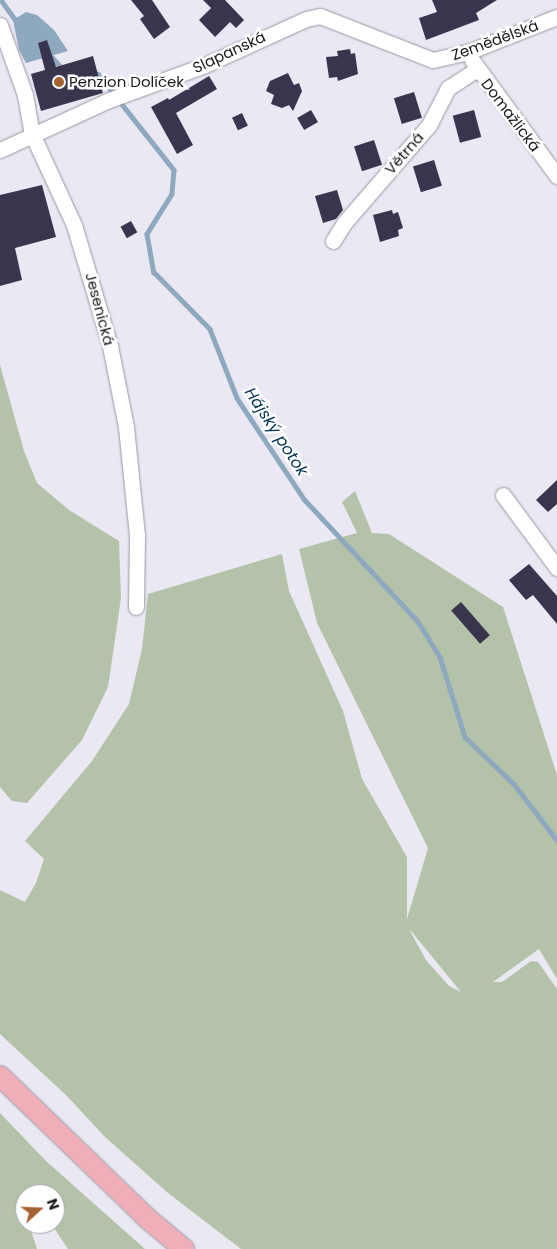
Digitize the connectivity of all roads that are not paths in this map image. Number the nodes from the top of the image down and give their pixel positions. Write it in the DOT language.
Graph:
graph roads {
  1 [pos="557,17"];
  2 [pos="0,25"];
  3 [pos="468,52"];
  4 [pos="433,60"];
  5 [pos="477,69"];
  6 [pos="32,134"];
  7 [pos="0,150"];
  8 [pos="557,176"];
  9 [pos="333,242"];
  10 [pos="503,495"];
  11 [pos="557,568"];
  12 [pos="136,607"];
  13 [pos="0,1076"];
  14 [pos="184,1249"];
  1 -- 3 [label="street, Zemědělská"];
  2 -- 6 [label="street, Jesenická"];
  3 -- 4 [label="street, Zemědělská"];
  3 -- 5 [label="street, Domažlická"];
  4 -- 6 [label="street, Slapanská"];
  5 -- 8 [label="street, Domažlická"];
  5 -- 9 [label="street, Větrná"];
  6 -- 7 [label="street, Slapanská"];
  6 -- 12 [label="street, Jesenická"];
  10 -- 11 [label="street"];
  13 -- 14 [label="main road"];
}
